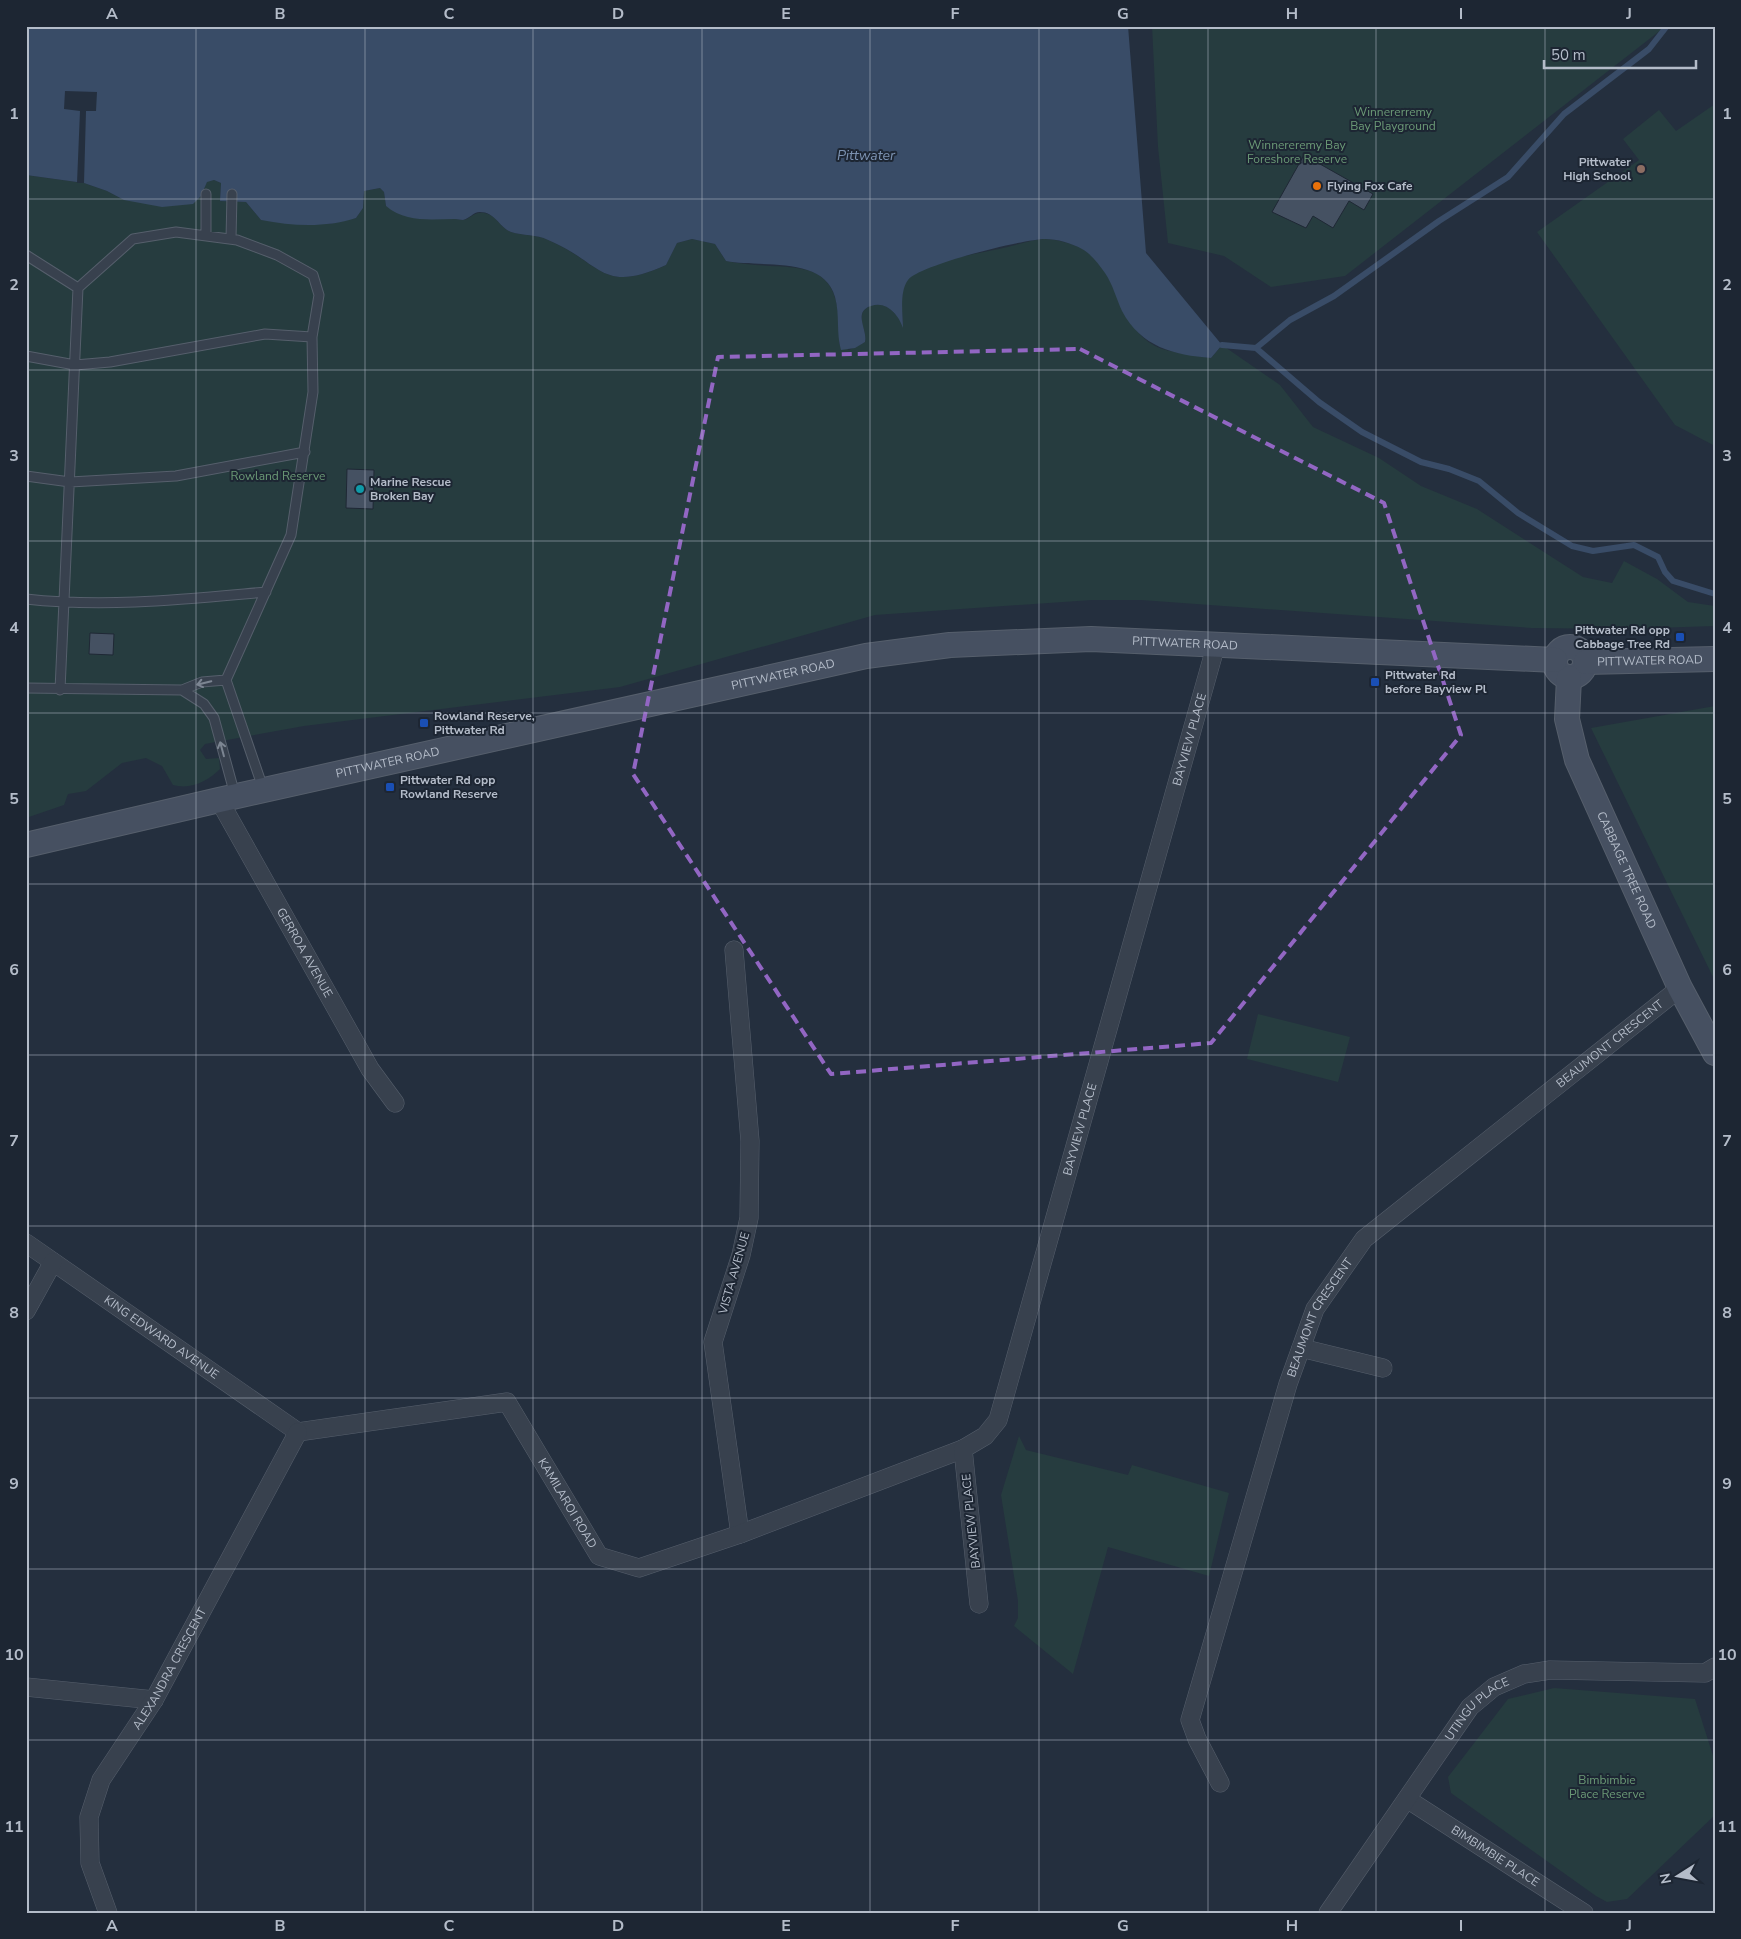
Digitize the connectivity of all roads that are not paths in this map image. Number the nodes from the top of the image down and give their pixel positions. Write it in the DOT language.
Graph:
graph roads {
  1 [pos="206,194"];
  2 [pos="232,194"];
  3 [pos="206,236"];
  4 [pos="231,239"];
  5 [pos="26,255"];
  6 [pos="78,288"];
  7 [pos="312,338"];
  8 [pos="26,356"];
  9 [pos="75,365"];
  10 [pos="306,452"];
  11 [pos="26,476"];
  12 [pos="70,482"];
  13 [pos="266,592"];
  14 [pos="26,599"];
  15 [pos="64,604"];
  16 [pos="1216,645"];
  17 [pos="1715,659"];
  18 [pos="1570,666"];
  19 [pos="226,680"];
  20 [pos="26,688"];
  21 [pos="60,690"];
  22 [pos="182,690"];
  23 [pos="263,791"];
  24 [pos="227,798"];
  25 [pos="26,845"];
  26 [pos="734,950"];
  27 [pos="1680,988"];
  28 [pos="1715,1053"];
  29 [pos="395,1103"];
  30 [pos="26,1243"];
  31 [pos="52,1262"];
  32 [pos="26,1311"];
  33 [pos="1302,1348"];
  34 [pos="1383,1368"];
  35 [pos="298,1432"];
  36 [pos="963,1449"];
  37 [pos="740,1534"];
  38 [pos="979,1604"];
  39 [pos="1715,1667"];
  40 [pos="26,1687"];
  41 [pos="154,1700"];
  42 [pos="1220,1783"];
  43 [pos="1407,1799"];
  44 [pos="108,1913"];
  45 [pos="1328,1913"];
  46 [pos="1584,1913"];
  1 -- 3 [label="lane"];
  2 -- 4 [label="lane"];
  3 -- 4 [label="lane"];
  3 -- 6 [label="lane"];
  4 -- 7 [label="lane"];
  5 -- 6 [label="lane"];
  6 -- 9 [label="lane"];
  7 -- 9 [label="lane"];
  7 -- 10 [label="lane"];
  8 -- 9 [label="lane"];
  9 -- 12 [label="lane"];
  10 -- 12 [label="lane"];
  10 -- 13 [label="lane"];
  11 -- 12 [label="lane"];
  12 -- 15 [label="lane"];
  13 -- 15 [label="lane"];
  13 -- 19 [label="lane"];
  14 -- 15 [label="lane"];
  15 -- 21 [label="lane"];
  16 -- 18 [label="main road, PITTWATER ROAD"];
  16 -- 23 [label="main road, PITTWATER ROAD"];
  16 -- 36 [label="street, BAYVIEW PLACE"];
  17 -- 18 [label="main road, PITTWATER ROAD"];
  18 -- 27 [label="main road, CABBAGE TREE ROAD"];
  19 -- 22 [label="lane, one-way"];
  19 -- 23 [label="lane"];
  20 -- 21 [label="lane"];
  21 -- 22 [label="lane"];
  24 -- 22 [label="lane, one-way"];
  23 -- 24 [label="main road, PITTWATER ROAD"];
  24 -- 25 [label="main road, PITTWATER ROAD"];
  24 -- 29 [label="street, GERROA AVENUE"];
  26 -- 37 [label="street, VISTA AVENUE"];
  27 -- 28 [label="main road, CABBAGE TREE ROAD"];
  27 -- 33 [label="street, BEAUMONT CRESCENT"];
  30 -- 31 [label="street, KING EDWARD AVENUE"];
  31 -- 32 [label="street"];
  31 -- 35 [label="street, KING EDWARD AVENUE"];
  33 -- 34 [label="street"];
  33 -- 42 [label="street, BEAUMONT CRESCENT"];
  35 -- 37 [label="street, KAMILAROI ROAD"];
  35 -- 41 [label="street, ALEXANDRA CRESCENT"];
  36 -- 37 [label="street, KAMILAROI ROAD"];
  36 -- 38 [label="street, BAYVIEW PLACE"];
  39 -- 43 [label="street, UTINGU PLACE"];
  40 -- 41 [label="street"];
  41 -- 44 [label="street, ALEXANDRA CRESCENT"];
  43 -- 45 [label="street, UTINGU PLACE"];
  43 -- 46 [label="street, BIMBIMBIE PLACE"];
}
